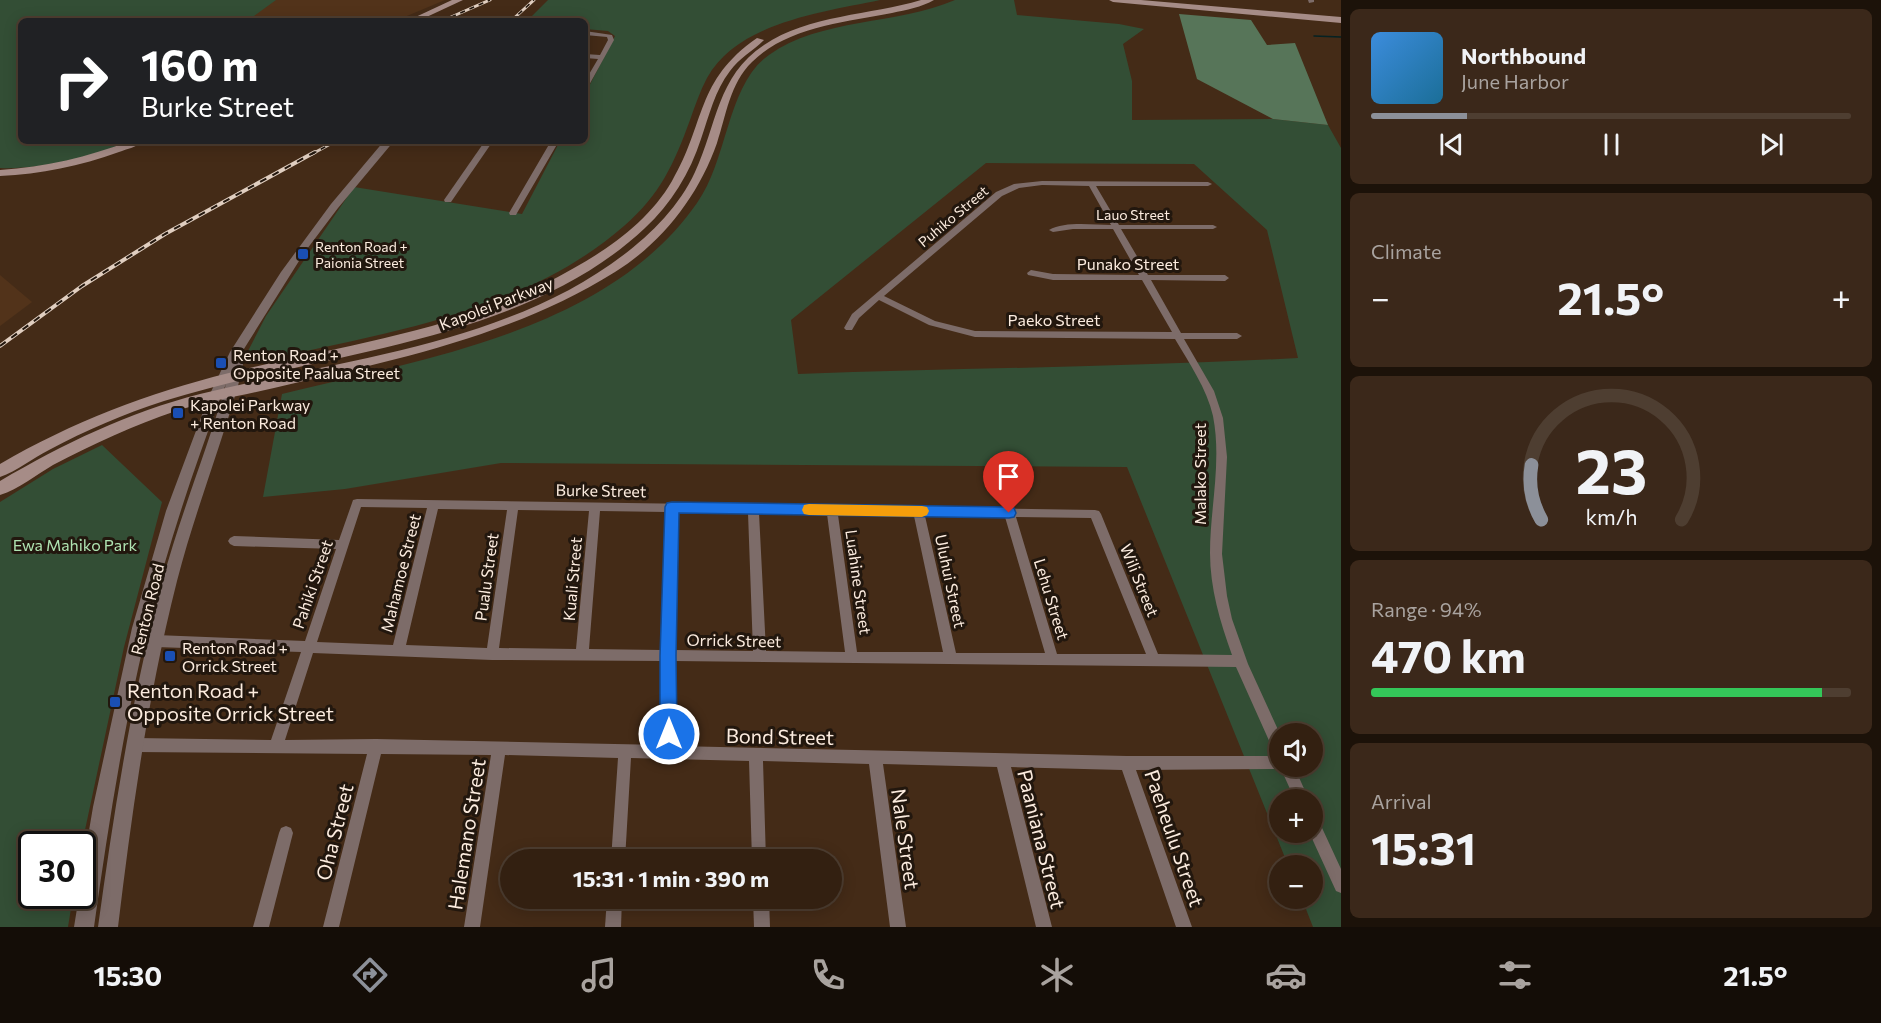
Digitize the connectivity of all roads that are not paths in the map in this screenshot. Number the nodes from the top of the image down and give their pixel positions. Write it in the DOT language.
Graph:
graph roads {
  1 [pos="459,0"];
  2 [pos="901,0"];
  3 [pos="930,0"];
  4 [pos="1113,0"];
  5 [pos="1193,0"];
  6 [pos="1341,12"];
  7 [pos="418,18"];
  8 [pos="1341,20"];
  9 [pos="588,33"];
  10 [pos="588,56"];
  11 [pos="601,57"];
  12 [pos="588,81"];
  13 [pos="131,144"];
  14 [pos="386,144"];
  15 [pos="487,144"];
  16 [pos="553,144"];
  17 [pos="0,173"];
  18 [pos="1091,183"];
  19 [pos="1208,184"];
  20 [pos="448,200"];
  21 [pos="513,213"];
  22 [pos="1116,227"];
  23 [pos="1213,227"];
  24 [pos="1053,230"];
  25 [pos="1031,273"];
  26 [pos="1145,278"];
  27 [pos="1225,278"];
  28 [pos="879,296"];
  29 [pos="849,328"];
  30 [pos="1176,334"];
  31 [pos="1237,336"];
  32 [pos="226,387"];
  33 [pos="0,471"];
  34 [pos="205,472"];
  35 [pos="186,474"];
  36 [pos="0,489"];
  37 [pos="357,503"];
  38 [pos="434,504"];
  39 [pos="513,505"];
  40 [pos="595,506"];
  41 [pos="672,507"];
  42 [pos="753,509"];
  43 [pos="832,510"];
  44 [pos="918,511"];
  45 [pos="1009,513"];
  46 [pos="1095,514"];
  47 [pos="234,541"];
  48 [pos="343,545"];
  49 [pos="156,641"];
  50 [pos="307,648"];
  51 [pos="398,651"];
  52 [pos="492,654"];
  53 [pos="582,655"];
  54 [pos="668,656"];
  55 [pos="760,657"];
  56 [pos="852,658"];
  57 [pos="951,659"];
  58 [pos="1154,659"];
  59 [pos="1053,660"];
  60 [pos="1240,661"];
  61 [pos="1269,725"];
  62 [pos="136,745"];
  63 [pos="276,745"];
  64 [pos="376,746"];
  65 [pos="499,748"];
  66 [pos="625,752"];
  67 [pos="669,753"];
  68 [pos="756,755"];
  69 [pos="875,757"];
  70 [pos="1002,759"];
  71 [pos="1127,763"];
  72 [pos="1269,763"];
  73 [pos="286,833"];
  74 [pos="1322,843"];
  75 [pos="619,849"];
  76 [pos="759,849"];
  77 [pos="1341,886"];
  78 [pos="614,909"];
  79 [pos="761,909"];
  80 [pos="84,927"];
  81 [pos="108,927"];
  82 [pos="261,927"];
  83 [pos="331,927"];
  84 [pos="472,927"];
  85 [pos="613,927"];
  86 [pos="762,927"];
  87 [pos="898,927"];
  88 [pos="1044,927"];
  89 [pos="1184,927"];
  1 -- 7 [label="main road"];
  2 -- 32 [label="main road, Kapolei Parkway"];
  3 -- 32 [label="main road, Kapolei Parkway"];
  4 -- 8 [label="main road"];
  5 -- 6 [label="main road"];
  9 -- 11 [label="street"];
  10 -- 11 [label="street"];
  11 -- 12 [label="street"];
  13 -- 17 [label="main road"];
  14 -- 32 [label="street, Renton Road"];
  15 -- 20 [label="street"];
  16 -- 21 [label="street"];
  18 -- 19 [label="street, Puhiko Street"];
  18 -- 22 [label="street, Malako Street"];
  18 -- 28 [label="street, Puhiko Street"];
  22 -- 23 [label="street, Lauo Street"];
  22 -- 24 [label="street, Lauo Street"];
  22 -- 26 [label="street, Malako Street"];
  25 -- 26 [label="street, Punako Street"];
  26 -- 27 [label="street, Punako Street"];
  26 -- 30 [label="street, Malako Street"];
  28 -- 29 [label="street, Puhiko Street"];
  28 -- 30 [label="street, Paeko Street"];
  30 -- 31 [label="street, Paeko Street"];
  30 -- 60 [label="street, Malako Street"];
  32 -- 33 [label="main road, Kapolei Parkway"];
  32 -- 34 [label="street, Renton Road"];
  32 -- 35 [label="street, Renton Road"];
  32 -- 36 [label="main road, Kapolei Parkway"];
  34 -- 35 [label="street"];
  34 -- 49 [label="street, Renton Road"];
  35 -- 80 [label="street, Renton Road"];
  37 -- 38 [label="street, Burke Street"];
  37 -- 48 [label="street, Pahiki Street"];
  38 -- 39 [label="street, Burke Street"];
  38 -- 51 [label="street, Mahamoe Street"];
  39 -- 40 [label="street, Burke Street"];
  39 -- 52 [label="street, Pualu Street"];
  40 -- 41 [label="street, Burke Street"];
  40 -- 53 [label="street, Kuali Street"];
  41 -- 42 [label="street, Burke Street"];
  41 -- 54 [label="street"];
  42 -- 43 [label="street, Burke Street"];
  42 -- 55 [label="street"];
  43 -- 44 [label="street, Burke Street"];
  43 -- 56 [label="street, Luahine Street"];
  44 -- 45 [label="street, Burke Street"];
  44 -- 57 [label="street, Uluhui Street"];
  45 -- 46 [label="street, Burke Street"];
  45 -- 59 [label="street, Lehu Street"];
  46 -- 58 [label="street, Wili Street"];
  47 -- 48 [label="street"];
  48 -- 50 [label="street, Pahiki Street"];
  49 -- 50 [label="street, Orrick Street"];
  49 -- 62 [label="street, Renton Road"];
  50 -- 51 [label="street, Orrick Street"];
  50 -- 63 [label="street, Pahiki Street"];
  51 -- 52 [label="street, Orrick Street"];
  52 -- 53 [label="street, Orrick Street"];
  53 -- 54 [label="street, Orrick Street"];
  54 -- 55 [label="street, Orrick Street"];
  54 -- 67 [label="street"];
  55 -- 56 [label="street, Orrick Street"];
  56 -- 57 [label="street, Orrick Street"];
  57 -- 59 [label="street, Orrick Street"];
  58 -- 59 [label="street, Orrick Street"];
  58 -- 60 [label="street, Orrick Street"];
  60 -- 61 [label="street, Malako Street"];
  62 -- 63 [label="street, Bond Street"];
  62 -- 81 [label="street, Renton Road"];
  63 -- 64 [label="street, Bond Street"];
  64 -- 65 [label="street, Bond Street"];
  64 -- 83 [label="street, Oha Street"];
  65 -- 66 [label="street, Bond Street"];
  65 -- 84 [label="street, Halemano Street"];
  66 -- 67 [label="street, Bond Street"];
  66 -- 75 [label="street"];
  67 -- 68 [label="street, Bond Street"];
  68 -- 69 [label="street, Bond Street"];
  68 -- 76 [label="street"];
  69 -- 70 [label="street, Bond Street"];
  69 -- 87 [label="street, Nale Street"];
  70 -- 71 [label="street, Bond Street"];
  70 -- 88 [label="street, Paaniana Street"];
  71 -- 72 [label="street, Bond Street"];
  71 -- 89 [label="street, Paeheulu Street"];
  73 -- 82 [label="street"];
  74 -- 77 [label="street"];
  78 -- 85 [label="street"];
  79 -- 86 [label="street"];
}
